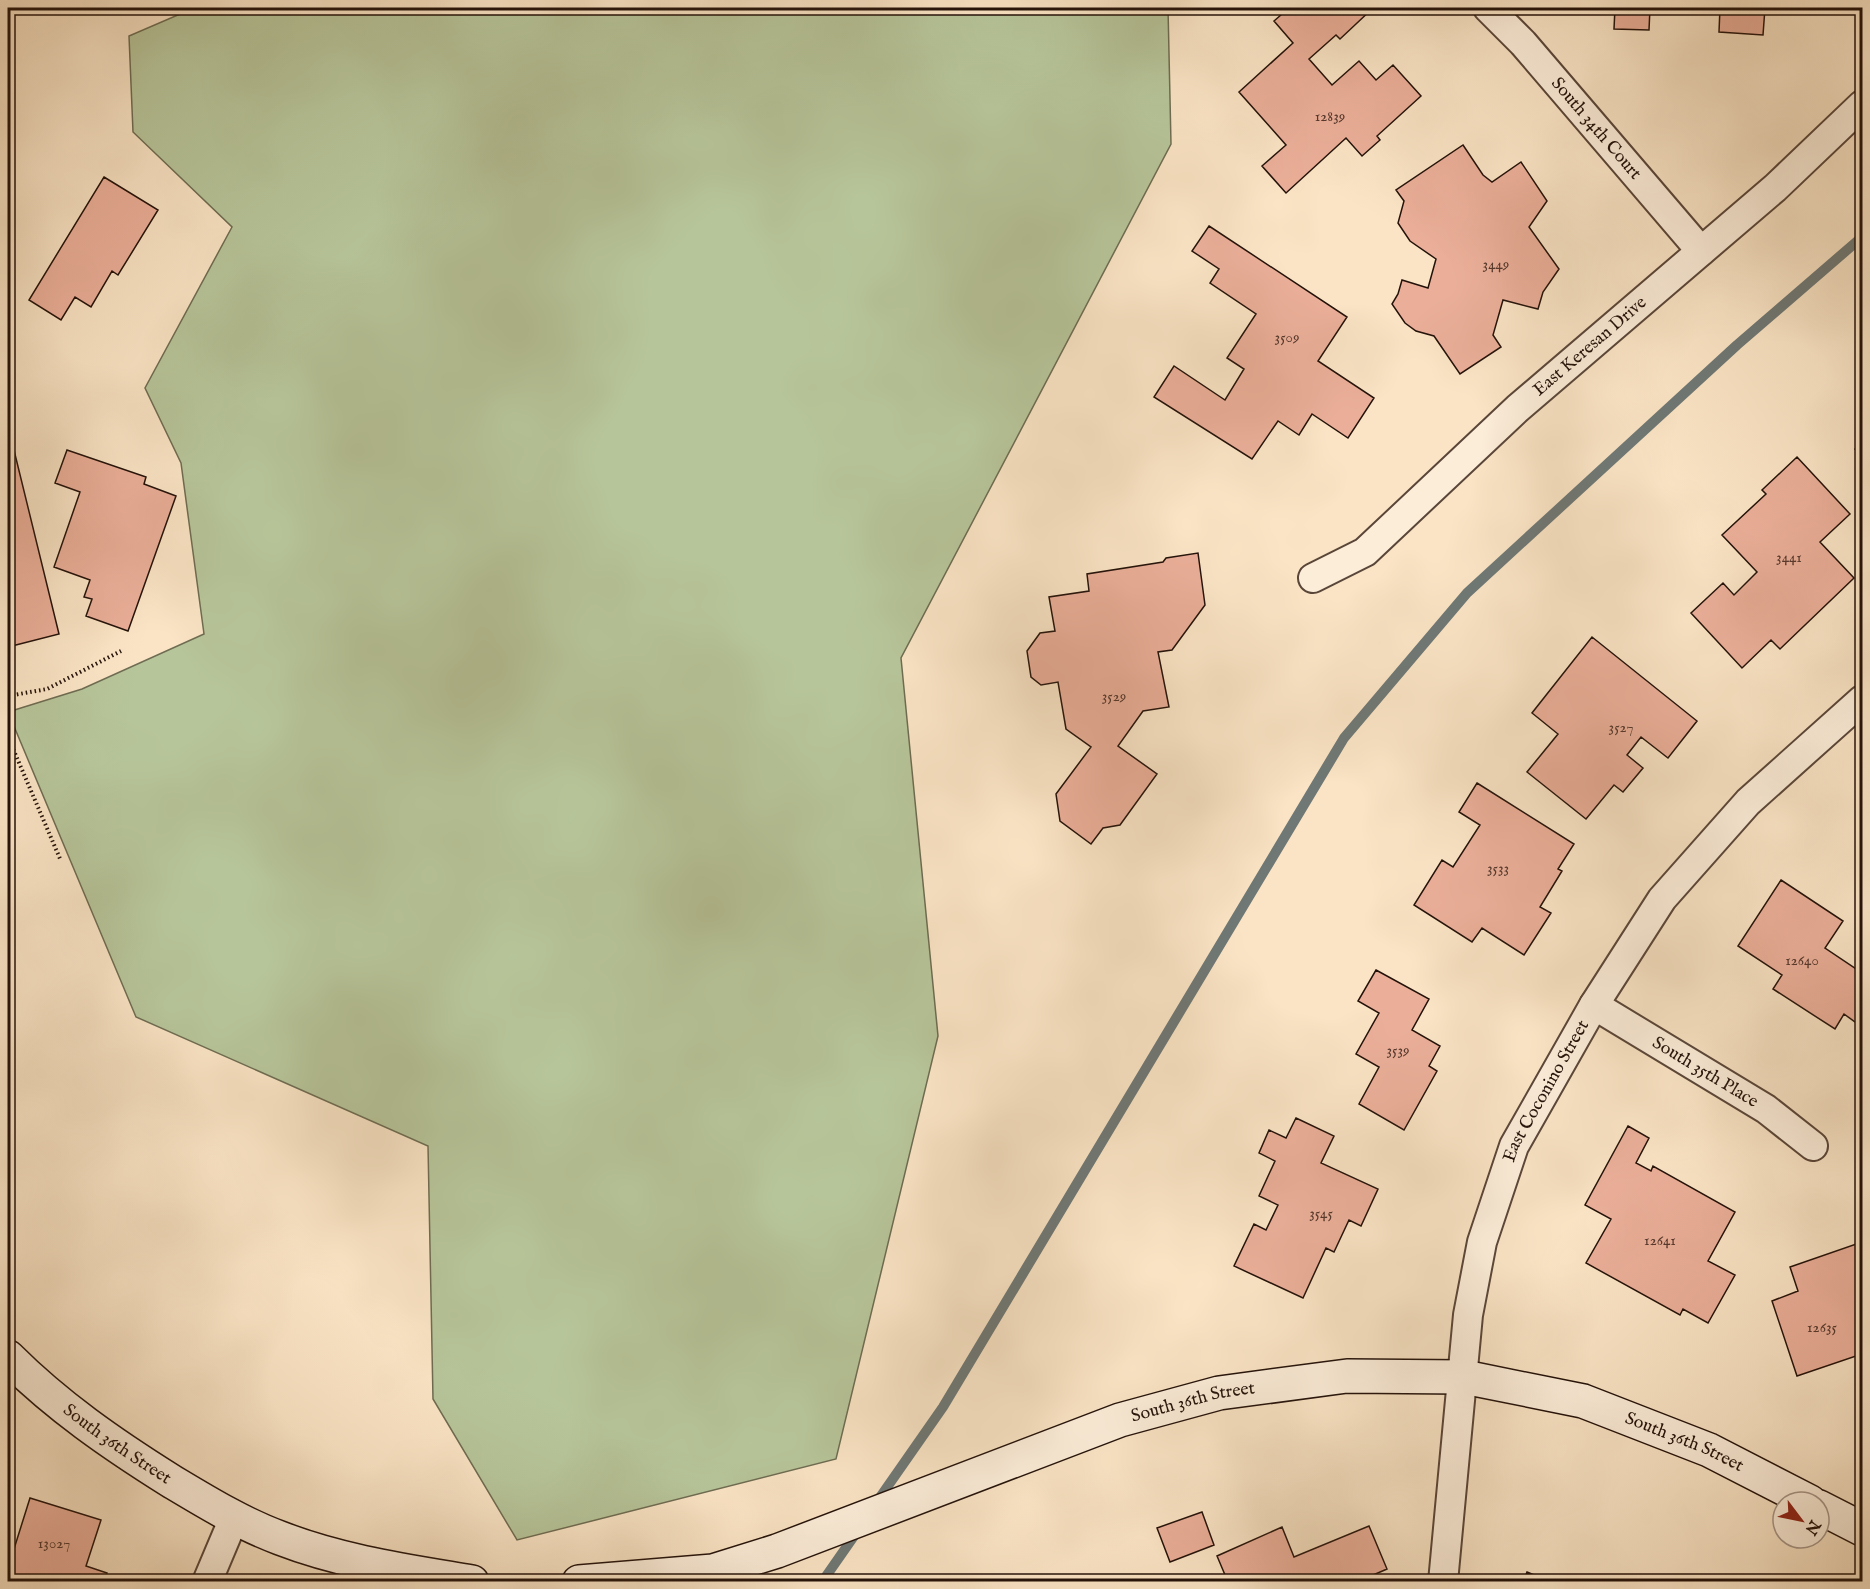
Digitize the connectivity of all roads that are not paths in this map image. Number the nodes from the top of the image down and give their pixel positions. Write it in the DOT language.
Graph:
graph roads {
  1 [pos="1488,8"];
  2 [pos="1863,105"];
  3 [pos="1701,251"];
  4 [pos="1313,578"];
  5 [pos="1863,700"];
  6 [pos="1594,1005"];
  7 [pos="1813,1146"];
  8 [pos="8,1357"];
  9 [pos="1464,1377"];
  10 [pos="1787,1490"];
  11 [pos="1831,1513"];
  12 [pos="234,1518"];
  13 [pos="1863,1529"];
  14 [pos="207,1581"];
  15 [pos="472,1581"];
  16 [pos="579,1581"];
  17 [pos="1443,1581"];
  1 -- 3 [label="street, South 34th Court"];
  2 -- 3 [label="street, East Keresan Drive"];
  3 -- 4 [label="street, East Keresan Drive"];
  5 -- 6 [label="street, East Coconino Street"];
  6 -- 7 [label="street, South 35th Place"];
  6 -- 9 [label="street, East Coconino Street"];
  8 -- 12 [label="street, South 36th Street"];
  9 -- 10 [label="street, South 36th Street"];
  9 -- 16 [label="street, South 36th Street"];
  9 -- 17 [label="street, East Coconino Street"];
  11 -- 13 [label="street"];
  12 -- 14 [label="street"];
  12 -- 15 [label="street, South 36th Street"];
}
